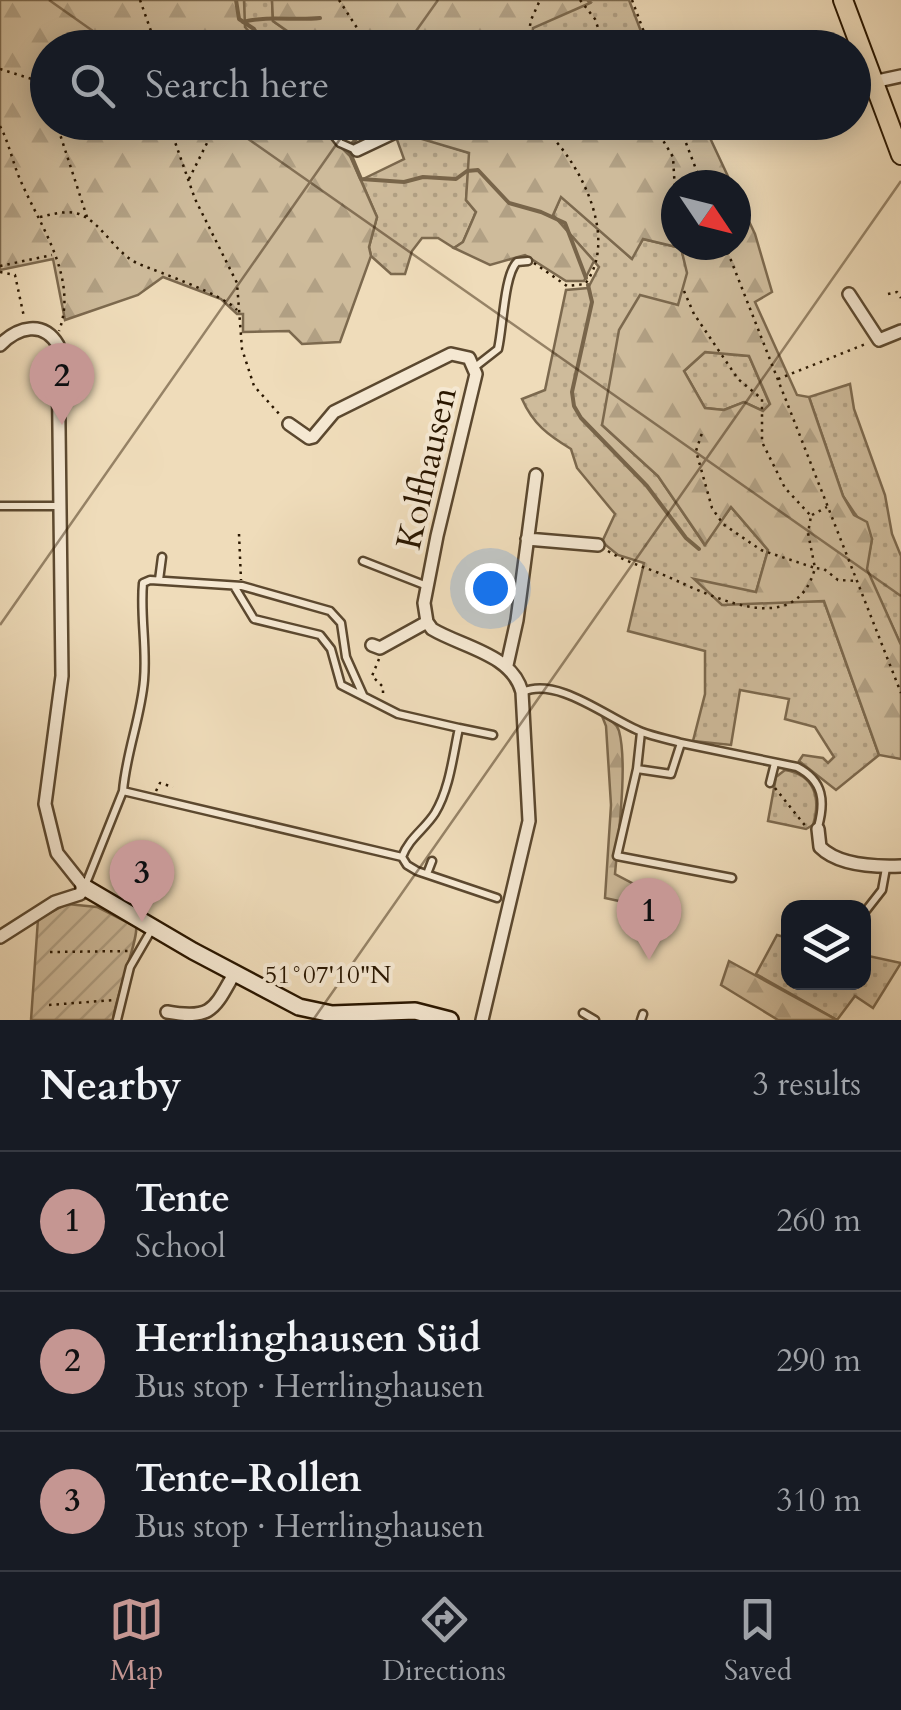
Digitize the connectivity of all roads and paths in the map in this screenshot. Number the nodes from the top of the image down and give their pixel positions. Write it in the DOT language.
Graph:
graph roads {
  1 [pos="140,0"];
  2 [pos="339,0"];
  3 [pos="540,0"];
  4 [pos="580,0"];
  5 [pos="632,0"];
  6 [pos="843,0"];
  7 [pos="151,30"];
  8 [pos="358,30"];
  9 [pos="529,30"];
  10 [pos="600,30"];
  11 [pos="643,30"];
  12 [pos="854,30"];
  13 [pos="0,69"];
  14 [pos="901,76"];
  15 [pos="871,77"];
  16 [pos="30,78"];
  17 [pos="873,82"];
  18 [pos="0,126"];
  19 [pos="62,140"];
  20 [pos="174,140"];
  21 [pos="209,140"];
  22 [pos="338,140"];
  23 [pos="378,140"];
  24 [pos="552,140"];
  25 [pos="663,140"];
  26 [pos="685,140"];
  27 [pos="357,150"];
  28 [pos="901,155"];
  29 [pos="674,170"];
  30 [pos="696,170"];
  31 [pos="188,181"];
  32 [pos="40,217"];
  33 [pos="87,218"];
  34 [pos="54,254"];
  35 [pos="731,260"];
  36 [pos="528,261"];
  37 [pos="15,262"];
  38 [pos="0,266"];
  39 [pos="0,272"];
  40 [pos="15,275"];
  41 [pos="684,291"];
  42 [pos="849,294"];
  43 [pos="888,294"];
  44 [pos="901,298"];
  45 [pos="240,314"];
  46 [pos="30,328"];
  47 [pos="901,331"];
  48 [pos="56,339"];
  49 [pos="879,340"];
  50 [pos="0,345"];
  51 [pos="475,367"];
  52 [pos="776,380"];
  53 [pos="289,424"];
  54 [pos="704,430"];
  55 [pos="536,475"];
  56 [pos="0,506"];
  57 [pos="60,506"];
  58 [pos="826,507"];
  59 [pos="810,516"];
  60 [pos="239,534"];
  61 [pos="527,539"];
  62 [pos="598,544"];
  63 [pos="162,557"];
  64 [pos="363,561"];
  65 [pos="240,568"];
  66 [pos="815,568"];
  67 [pos="158,580"];
  68 [pos="858,580"];
  69 [pos="234,586"];
  70 [pos="428,587"];
  71 [pos="427,622"];
  72 [pos="376,646"];
  73 [pos="507,665"];
  74 [pos="522,692"];
  75 [pos="901,692"];
  76 [pos="363,694"];
  77 [pos="382,697"];
  78 [pos="459,728"];
  79 [pos="641,732"];
  80 [pos="493,735"];
  81 [pos="681,743"];
  82 [pos="775,763"];
  83 [pos="636,769"];
  84 [pos="770,783"];
  85 [pos="174,786"];
  86 [pos="123,791"];
  87 [pos="153,797"];
  88 [pos="817,832"];
  89 [pos="402,858"];
  90 [pos="432,861"];
  91 [pos="901,866"];
  92 [pos="887,867"];
  93 [pos="427,874"];
  94 [pos="732,878"];
  95 [pos="84,888"];
  96 [pos="497,898"];
  97 [pos="871,904"];
  98 [pos="152,928"];
  99 [pos="0,938"];
  100 [pos="50,952"];
  101 [pos="137,954"];
  102 [pos="234,974"];
  103 [pos="120,1000"];
  104 [pos="49,1005"];
  105 [pos="167,1012"];
  106 [pos="583,1013"];
  107 [pos="117,1020"];
  108 [pos="450,1020"];
  109 [pos="482,1020"];
  110 [pos="595,1020"];
  1 -- 7 [label="path"];
  2 -- 8 [label="path"];
  3 -- 9 [label="path"];
  4 -- 10 [label="path"];
  5 -- 11 [label="path"];
  6 -- 12 [label="main road"];
  13 -- 16 [label="path"];
  14 -- 17 [label="street"];
  15 -- 17 [label="main road"];
  17 -- 28 [label="main road"];
  18 -- 32 [label="path"];
  19 -- 33 [label="path"];
  20 -- 31 [label="path"];
  21 -- 31 [label="path"];
  22 -- 27 [label="lane"];
  23 -- 27 [label="street"];
  24 -- 36 [label="path"];
  25 -- 29 [label="path"];
  26 -- 30 [label="path"];
  31 -- 45 [label="path"];
  32 -- 33 [label="path"];
  32 -- 34 [label="path"];
  33 -- 45 [label="path"];
  34 -- 37 [label="path"];
  34 -- 48 [label="path"];
  35 -- 52 [label="path"];
  36 -- 51 [label="lane"];
  37 -- 38 [label="path"];
  37 -- 40 [label="path"];
  39 -- 40 [label="path"];
  40 -- 46 [label="path"];
  41 -- 59 [label="path"];
  42 -- 49 [label="street"];
  43 -- 44 [label="path"];
  45 -- 53 [label="path"];
  46 -- 48 [label="street"];
  46 -- 50 [label="street"];
  47 -- 49 [label="street"];
  48 -- 57 [label="street"];
  49 -- 52 [label="path"];
  51 -- 53 [label="street, Kolfhausen"];
  51 -- 70 [label="street, Kolfhausen"];
  52 -- 58 [label="path"];
  54 -- 66 [label="path"];
  55 -- 61 [label="street"];
  56 -- 57 [label="lane"];
  57 -- 95 [label="street"];
  58 -- 59 [label="path"];
  58 -- 68 [label="path"];
  59 -- 66 [label="path"];
  60 -- 65 [label="path"];
  61 -- 62 [label="street"];
  61 -- 73 [label="street"];
  62 -- 66 [label="path"];
  63 -- 67 [label="lane"];
  64 -- 70 [label="lane"];
  66 -- 68 [label="path"];
  67 -- 69 [label="lane"];
  67 -- 86 [label="lane"];
  68 -- 75 [label="path"];
  69 -- 76 [label="lane"];
  69 -- 76 [label="lane"];
  70 -- 71 [label="street, Kolfhausen"];
  71 -- 72 [label="street"];
  71 -- 73 [label="street"];
  72 -- 77 [label="path"];
  73 -- 74 [label="street"];
  74 -- 79 [label="lane"];
  74 -- 109 [label="street"];
  76 -- 78 [label="lane"];
  78 -- 80 [label="lane"];
  78 -- 89 [label="lane"];
  79 -- 81 [label="lane"];
  79 -- 83 [label="lane"];
  81 -- 82 [label="lane"];
  81 -- 83 [label="lane"];
  82 -- 84 [label="lane"];
  82 -- 88 [label="lane"];
  83 -- 94 [label="lane"];
  84 -- 88 [label="path"];
  85 -- 87 [label="path"];
  86 -- 87 [label="lane"];
  86 -- 95 [label="lane"];
  87 -- 89 [label="lane"];
  88 -- 92 [label="street"];
  89 -- 93 [label="lane"];
  90 -- 93 [label="lane"];
  91 -- 92 [label="street"];
  92 -- 97 [label="lane"];
  93 -- 96 [label="lane"];
  95 -- 98 [label="street"];
  95 -- 99 [label="street"];
  98 -- 101 [label="lane"];
  98 -- 102 [label="street"];
  100 -- 101 [label="path"];
  101 -- 103 [label="lane"];
  102 -- 105 [label="street"];
  102 -- 108 [label="street"];
  103 -- 104 [label="path"];
  103 -- 107 [label="lane"];
  106 -- 110 [label="lane"];
}
